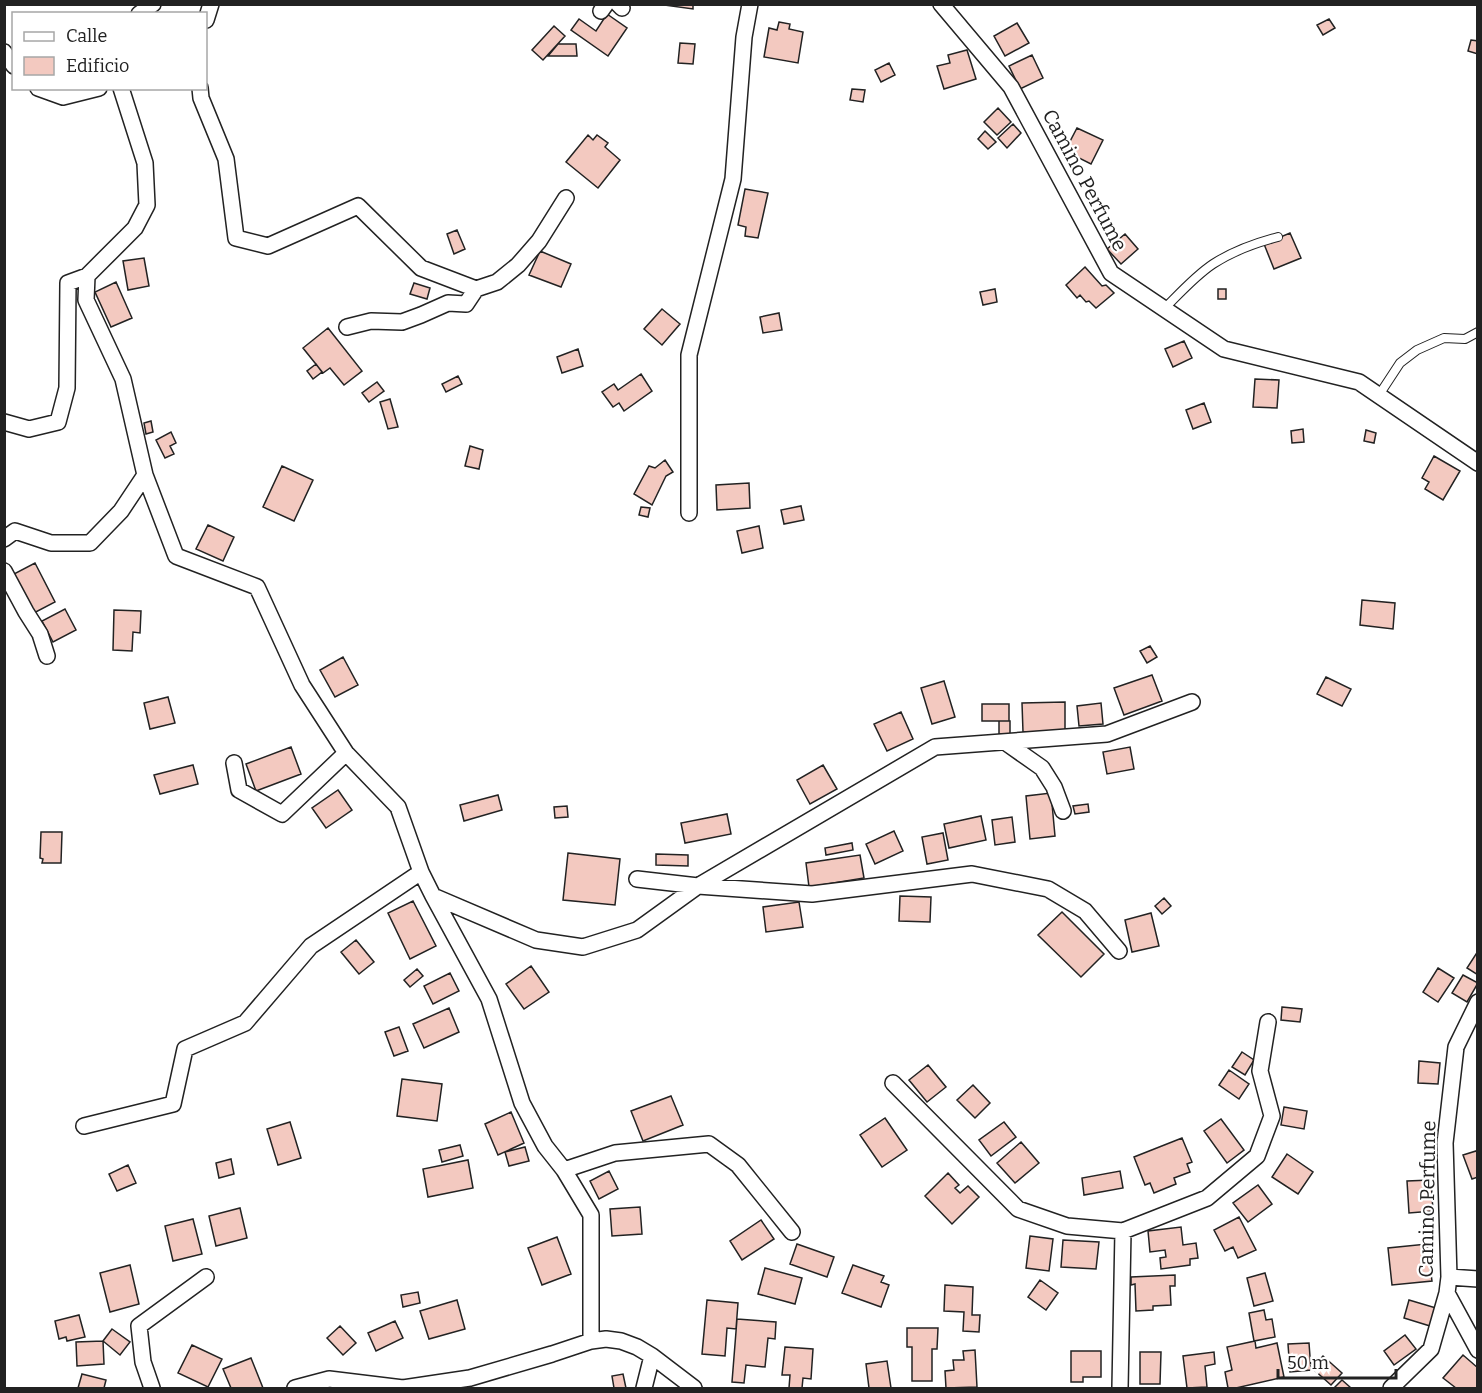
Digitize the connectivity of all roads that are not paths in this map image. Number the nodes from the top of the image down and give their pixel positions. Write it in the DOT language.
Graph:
graph roads {
  1 [pos="750,4"];
  2 [pos="941,4"];
  3 [pos="44,90"];
  4 [pos="91,90"];
  5 [pos="122,90"];
  6 [pos="200,90"];
  7 [pos="566,198"];
  8 [pos="1278,237"];
  9 [pos="87,276"];
  10 [pos="476,289"];
  11 [pos="1164,309"];
  12 [pos="347,327"];
  13 [pos="1478,332"];
  14 [pos="1378,395"];
  15 [pos="4,422"];
  16 [pos="1478,463"];
  17 [pos="145,475"];
  18 [pos="689,513"];
  19 [pos="4,539"];
  20 [pos="4,571"];
  21 [pos="47,656"];
  22 [pos="1192,702"];
  23 [pos="1005,742"];
  24 [pos="346,753"];
  25 [pos="234,763"];
  26 [pos="1063,811"];
  27 [pos="422,872"];
  28 [pos="638,879"];
  29 [pos="698,886"];
  30 [pos="433,896"];
  31 [pos="1119,951"];
  32 [pos="1478,1002"];
  33 [pos="1268,1022"];
  34 [pos="893,1083"];
  35 [pos="84,1126"];
  36 [pos="564,1170"];
  37 [pos="1123,1231"];
  38 [pos="792,1232"];
  39 [pos="206,1277"];
  40 [pos="1478,1279"];
  41 [pos="1448,1285"];
  42 [pos="591,1341"];
  43 [pos="1478,1350"];
  44 [pos="652,1356"];
  45 [pos="327,1384"];
  46 [pos="403,1388"];
  47 [pos="152,1389"];
  48 [pos="295,1389"];
  49 [pos="644,1389"];
  50 [pos="694,1389"];
  51 [pos="1120,1389"];
  52 [pos="1391,1389"];
  1 -- 18 [label="street"];
  2 -- 11 [label="street, Camino Perfume"];
  3 -- 4 [label="street"];
  5 -- 9 [label="street"];
  6 -- 10 [label="street"];
  7 -- 10 [label="street"];
  8 -- 11 [label="lane"];
  9 -- 15 [label="street"];
  9 -- 17 [label="street"];
  10 -- 12 [label="street"];
  11 -- 14 [label="street, Camino Perfume"];
  13 -- 14 [label="lane"];
  14 -- 16 [label="street, Camino Perfume"];
  17 -- 19 [label="street"];
  17 -- 24 [label="street"];
  20 -- 21 [label="street"];
  22 -- 23 [label="street"];
  23 -- 26 [label="street"];
  23 -- 29 [label="street"];
  24 -- 25 [label="street"];
  24 -- 27 [label="street"];
  27 -- 30 [label="street"];
  27 -- 35 [label="street"];
  28 -- 29 [label="street"];
  29 -- 30 [label="street"];
  29 -- 31 [label="street"];
  30 -- 36 [label="street"];
  32 -- 41 [label="street, Camino Perfume"];
  33 -- 37 [label="street"];
  34 -- 37 [label="street"];
  36 -- 38 [label="street"];
  36 -- 42 [label="street"];
  37 -- 51 [label="street"];
  39 -- 47 [label="street"];
  40 -- 41 [label="street"];
  41 -- 43 [label="street, Camino Perfume"];
  41 -- 52 [label="street, Camino Perfume"];
  42 -- 44 [label="street"];
  42 -- 46 [label="street"];
  44 -- 49 [label="street"];
  44 -- 50 [label="street"];
  45 -- 46 [label="street"];
  45 -- 48 [label="street"];
}
